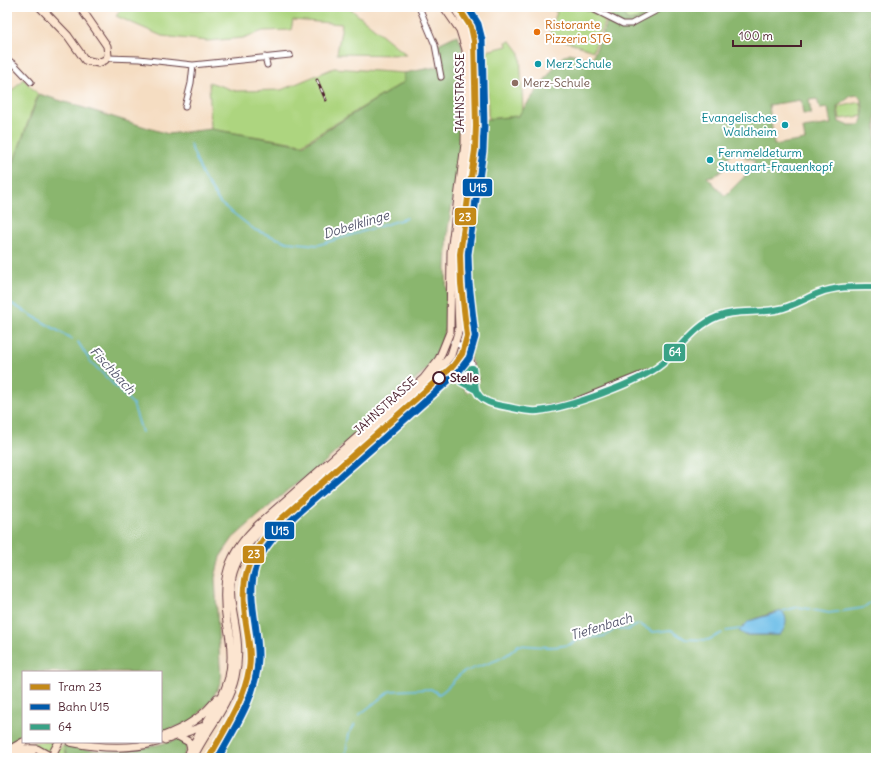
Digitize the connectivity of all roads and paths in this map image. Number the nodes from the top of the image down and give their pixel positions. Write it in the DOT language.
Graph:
graph roads {
  1 [pos="40,7"];
  2 [pos="80,7"];
  3 [pos="419,7"];
  4 [pos="444,7"];
  5 [pos="454,7"];
  6 [pos="589,7"];
  7 [pos="663,7"];
  8 [pos="290,55"];
  9 [pos="265,57"];
  10 [pos="107,58"];
  11 [pos="7,59"];
  12 [pos="192,65"];
  13 [pos="266,65"];
  14 [pos="441,77"];
  15 [pos="31,82"];
  16 [pos="185,107"];
  17 [pos="876,287"];
  18 [pos="448,341"];
  19 [pos="456,344"];
  20 [pos="225,692"];
  21 [pos="218,717"];
  22 [pos="205,726"];
  23 [pos="162,736"];
  24 [pos="178,736"];
  25 [pos="162,741"];
  26 [pos="22,742"];
  27 [pos="58,743"];
  28 [pos="77,743"];
  29 [pos="140,743"];
  30 [pos="150,743"];
  31 [pos="135,745"];
  32 [pos="9,749"];
  33 [pos="190,749"];
  34 [pos="42,753"];
  35 [pos="7,758"];
  36 [pos="53,758"];
  37 [pos="187,758"];
  38 [pos="193,758"];
  1 -- 10 [label="main road"];
  2 -- 10 [label="main road"];
  3 -- 14 [label="street"];
  4 -- 18 [label="main road, JAHNSTRASSE"];
  5 -- 19 [label="main road, JAHNSTRASSE"];
  6 -- 7 [label="street"];
  8 -- 9 [label="street"];
  9 -- 12 [label="street"];
  9 -- 13 [label="street"];
  10 -- 12 [label="street"];
  11 -- 15 [label="street"];
  12 -- 16 [label="street"];
  17 -- 19 [label="street"];
  18 -- 19 [label="street"];
  18 -- 20 [label="main road, JAHNSTRASSE"];
  19 -- 21 [label="main road, JAHNSTRASSE"];
  20 -- 22 [label="main road, JAHNSTRASSE"];
  20 -- 23 [label="main road"];
  21 -- 22 [label="main road, JAHNSTRASSE"];
  21 -- 38 [label="main road"];
  22 -- 24 [label="main road, JAHNSTRASSE"];
  22 -- 33 [label="main road, JAHNSTRASSE"];
  24 -- 25 [label="main road, JAHNSTRASSE"];
  24 -- 33 [label="main road"];
  26 -- 32 [label="main road"];
  27 -- 36 [label="main road"];
  28 -- 31 [label="main road"];
  29 -- 31 [label="main road"];
  30 -- 31 [label="main road"];
  32 -- 34 [label="main road"];
  33 -- 37 [label="main road, JAHNSTRASSE"];
  34 -- 35 [label="main road"];
  34 -- 36 [label="main road"];
}
